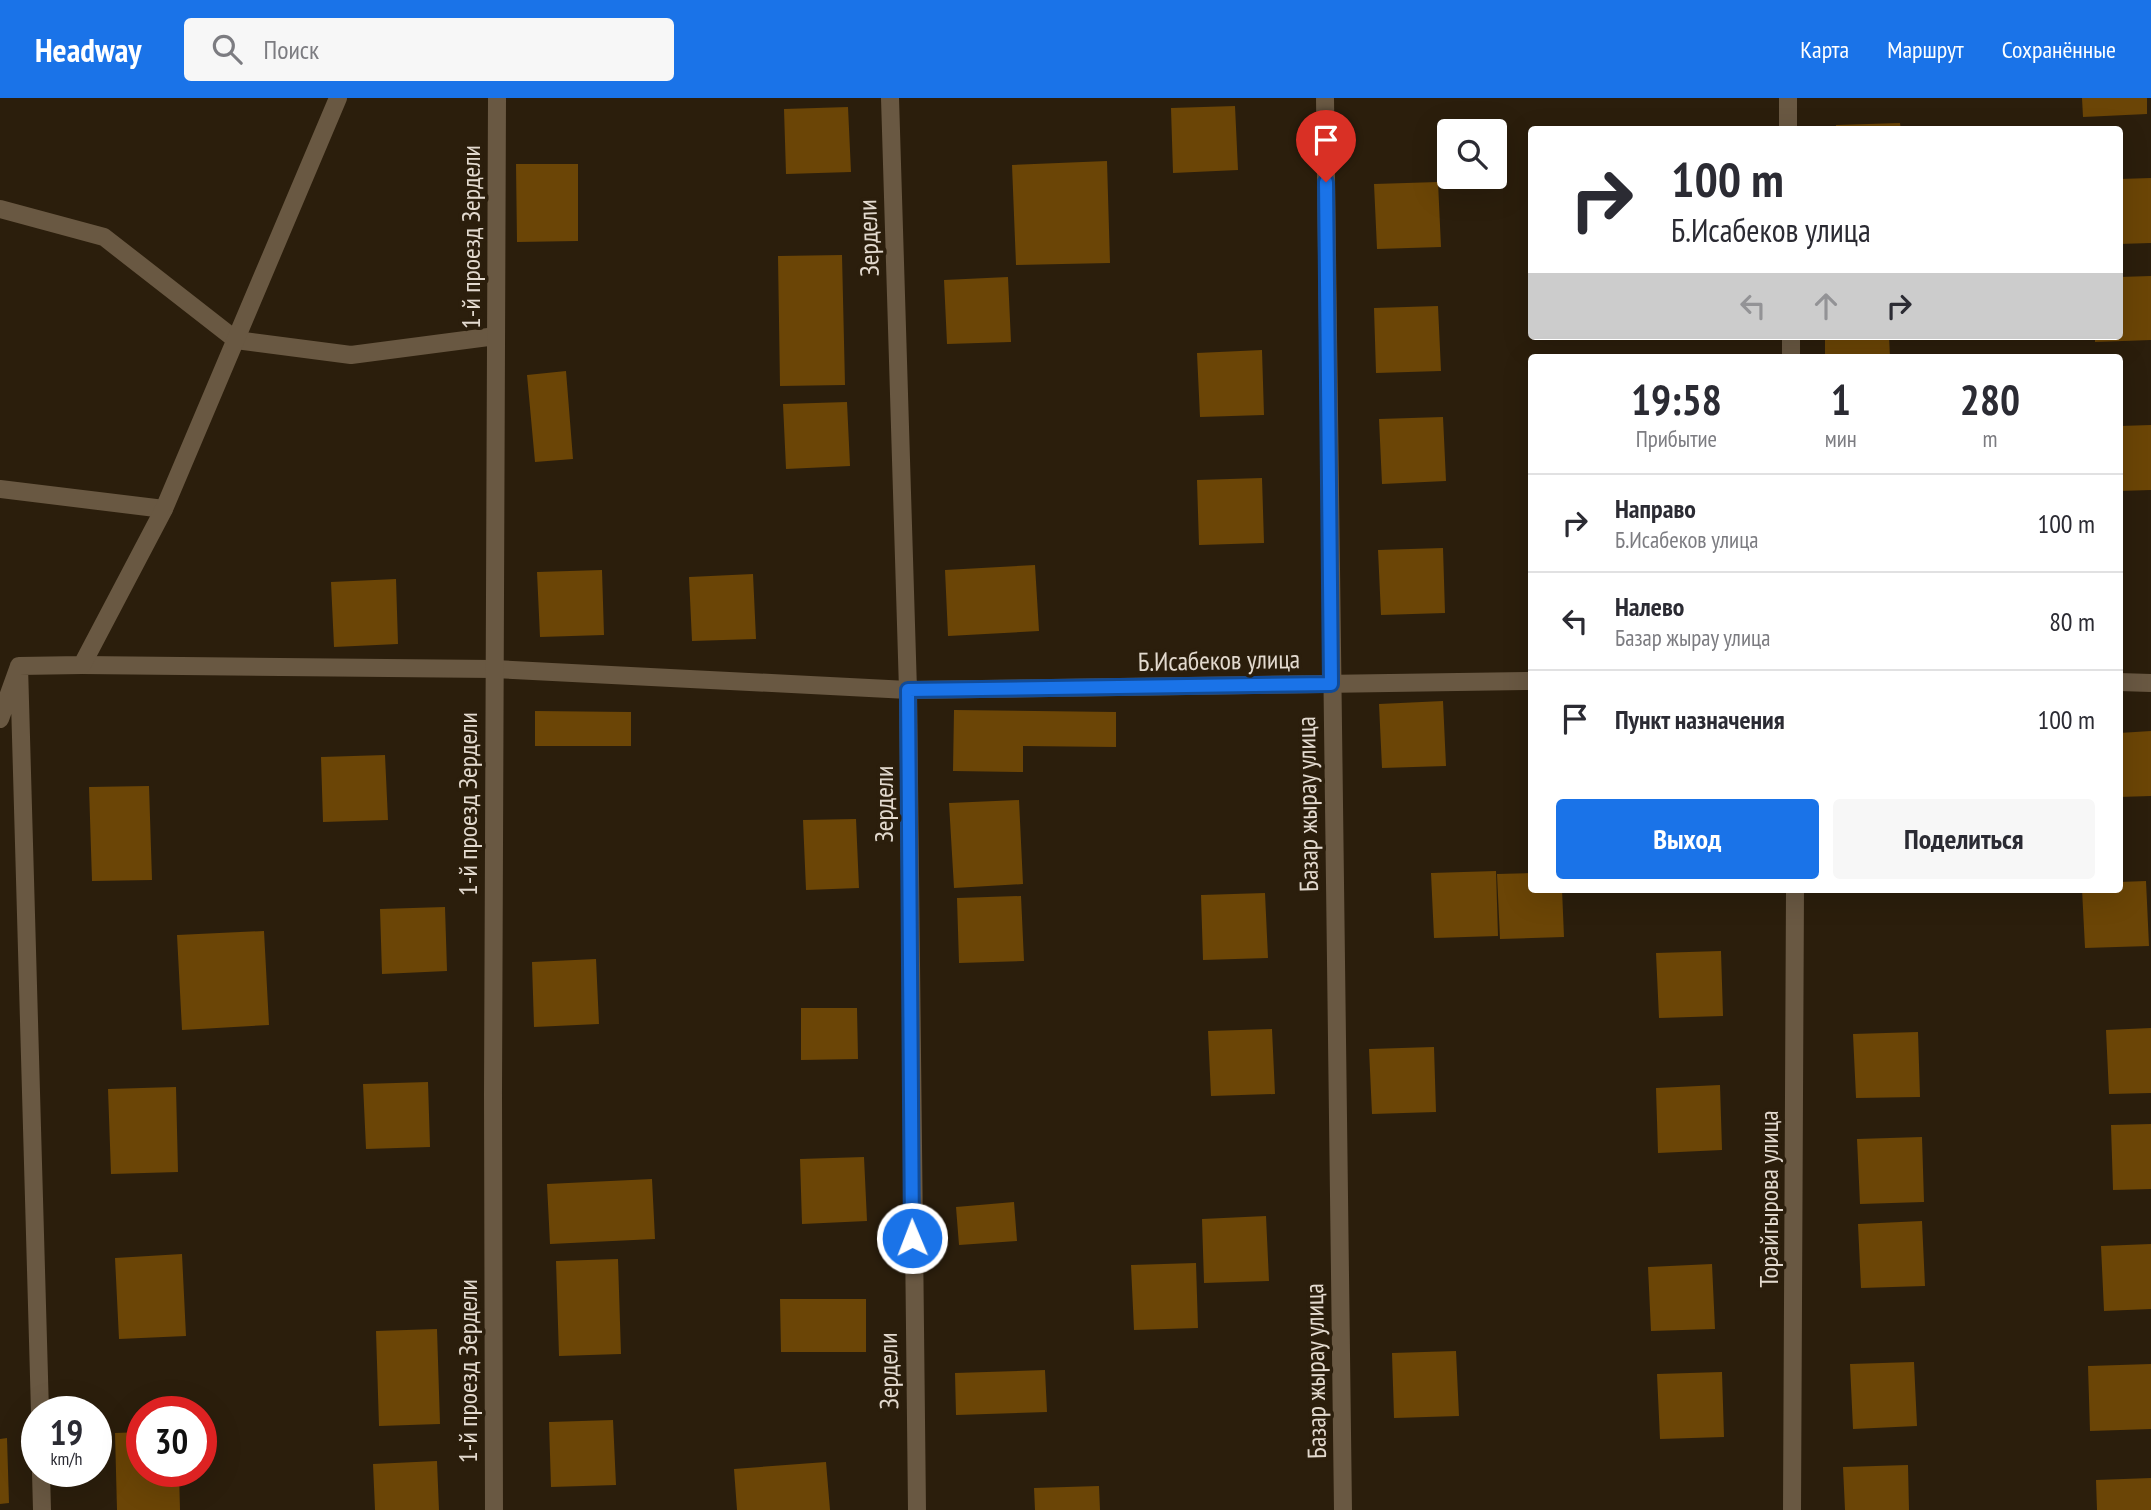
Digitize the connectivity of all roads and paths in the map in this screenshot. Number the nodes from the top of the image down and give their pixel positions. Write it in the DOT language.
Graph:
graph roads {
  1 [pos="338,98"];
  2 [pos="497,98"];
  3 [pos="890,98"];
  4 [pos="1325,98"];
  5 [pos="1788,98"];
  6 [pos="1788,126"];
  7 [pos="0,209"];
  8 [pos="496,336"];
  9 [pos="236,340"];
  10 [pos="0,489"];
  11 [pos="164,509"];
  12 [pos="82,665"];
  13 [pos="19,666"];
  14 [pos="494,668"];
  15 [pos="1528,681"];
  16 [pos="2123,682"];
  17 [pos="2151,683"];
  18 [pos="1331,684"];
  19 [pos="908,690"];
  20 [pos="0,719"];
  21 [pos="1795,893"];
  22 [pos="40,1396"];
  23 [pos="41,1487"];
  24 [pos="42,1510"];
  25 [pos="494,1510"];
  26 [pos="917,1510"];
  27 [pos="1343,1510"];
  28 [pos="1792,1510"];
  1 -- 9 [label="street"];
  2 -- 8 [label="street, 1-й проезд Зердели"];
  3 -- 19 [label="street, Зердели"];
  4 -- 18 [label="street, Базар жырау улица"];
  5 -- 6 [label="street"];
  7 -- 9 [label="street"];
  8 -- 9 [label="street"];
  8 -- 14 [label="street, 1-й проезд Зердели"];
  9 -- 11 [label="street"];
  10 -- 11 [label="street"];
  11 -- 12 [label="street"];
  12 -- 13 [label="street, Б.Исабеков улица"];
  12 -- 14 [label="street, Б.Исабеков улица"];
  13 -- 20 [label="street"];
  13 -- 22 [label="street"];
  14 -- 19 [label="street, Б.Исабеков улица"];
  14 -- 25 [label="street, 1-й проезд Зердели"];
  15 -- 18 [label="street, Б.Исабеков улица"];
  16 -- 17 [label="street"];
  18 -- 19 [label="street, Б.Исабеков улица"];
  18 -- 27 [label="street, Базар жырау улица"];
  19 -- 26 [label="street, Зердели"];
  21 -- 28 [label="street, Торайгырова улица"];
  23 -- 24 [label="street"];
}
